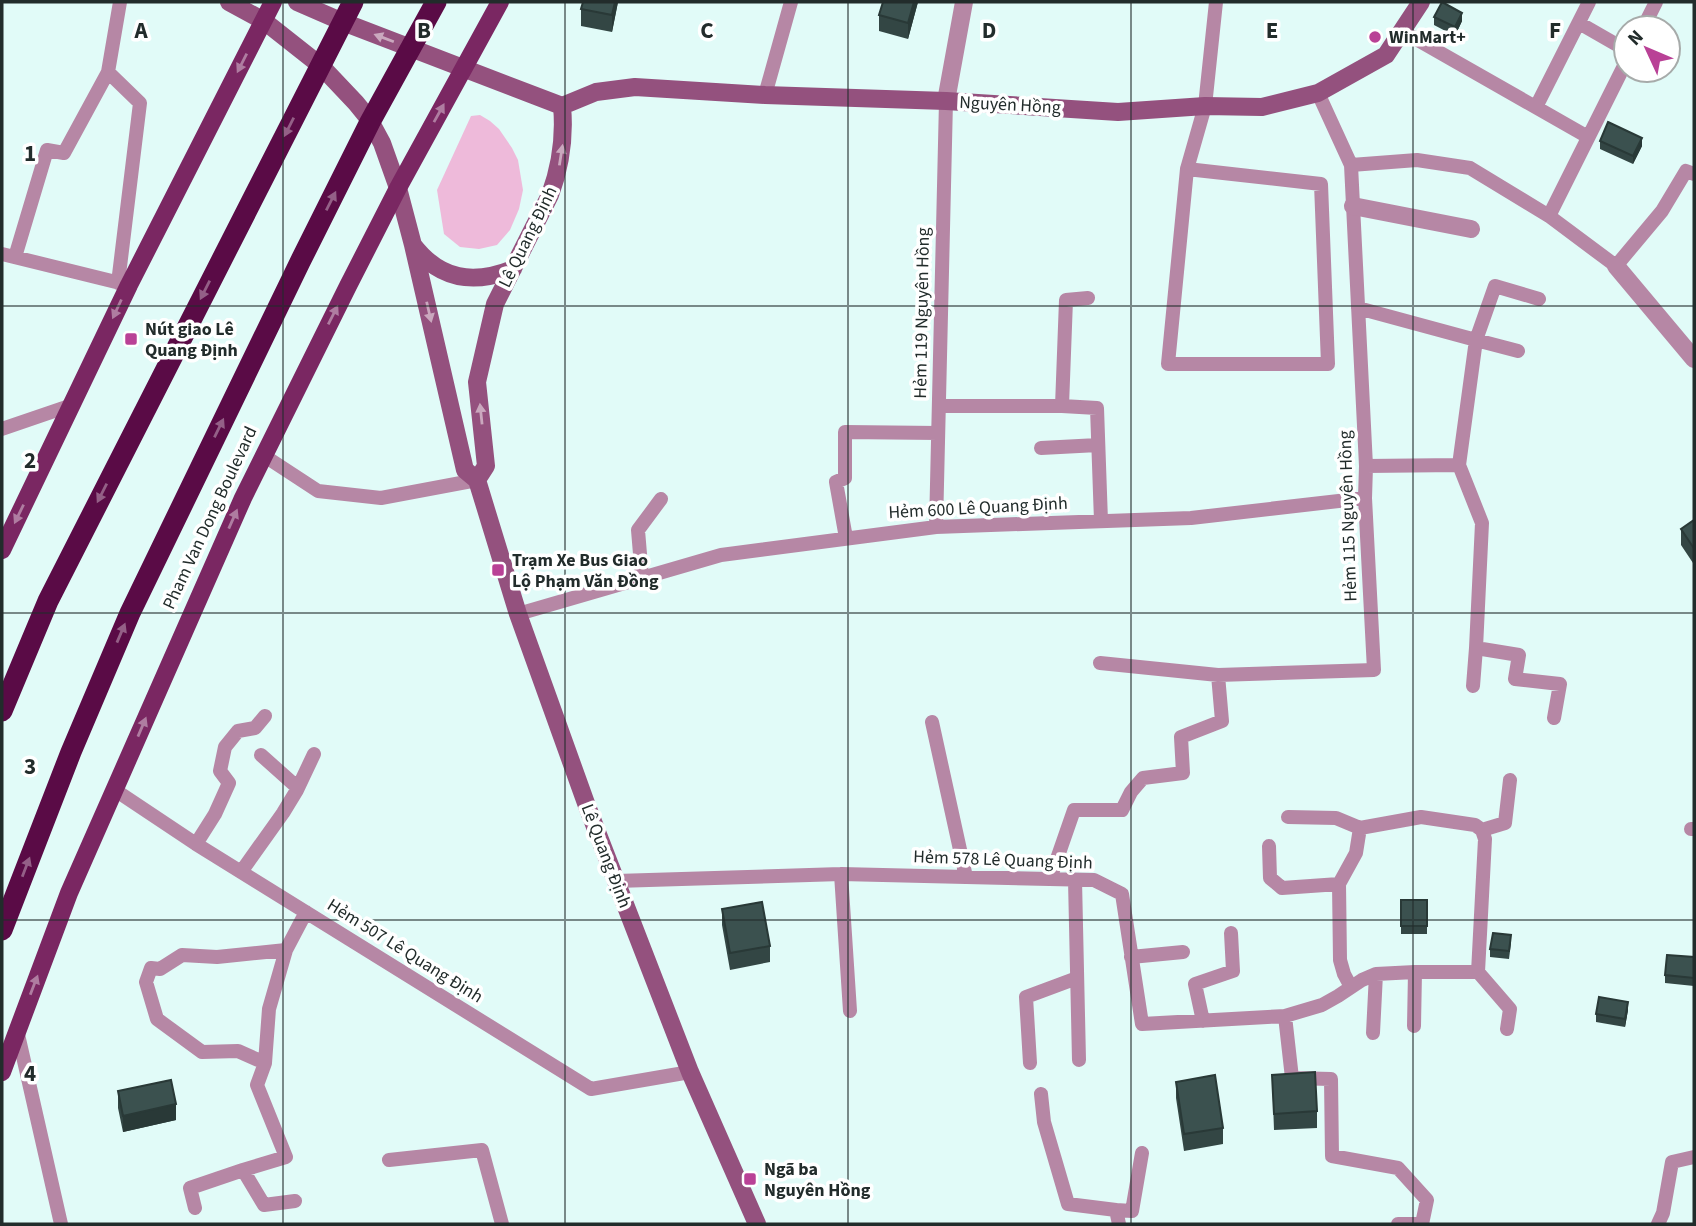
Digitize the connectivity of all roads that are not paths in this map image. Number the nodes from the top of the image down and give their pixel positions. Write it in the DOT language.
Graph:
graph roads {
  1 [pos="120,2"];
  2 [pos="229,2"];
  3 [pos="273,2"];
  4 [pos="297,2"];
  5 [pos="353,2"];
  6 [pos="436,2"];
  7 [pos="500,2"];
  8 [pos="791,2"];
  9 [pos="964,2"];
  10 [pos="1216,2"];
  11 [pos="1422,2"];
  12 [pos="1589,2"];
  13 [pos="264,21"];
  14 [pos="343,22"];
  15 [pos="1578,23"];
  16 [pos="1402,31"];
  17 [pos="1612,42"];
  18 [pos="410,48"];
  19 [pos="321,66"];
  20 [pos="463,68"];
  21 [pos="108,72"];
  22 [pos="1615,84"];
  23 [pos="1318,93"];
  24 [pos="765,95"];
  25 [pos="946,101"];
  26 [pos="562,106"];
  27 [pos="1205,106"];
  28 [pos="1536,107"];
  29 [pos="370,122"];
  30 [pos="1588,137"];
  31 [pos="1352,164"];
  32 [pos="1187,169"];
  33 [pos="1694,174"];
  34 [pos="398,188"];
  35 [pos="1353,206"];
  36 [pos="1549,216"];
  37 [pos="1471,229"];
  38 [pos="413,245"];
  39 [pos="8,255"];
  40 [pos="1616,267"];
  41 [pos="513,269"];
  42 [pos="123,284"];
  43 [pos="1088,298"];
  44 [pos="1539,299"];
  45 [pos="1358,308"];
  46 [pos="1476,341"];
  47 [pos="1518,351"];
  48 [pos="1694,359"];
  49 [pos="72,405"];
  50 [pos="939,406"];
  51 [pos="1062,406"];
  52 [pos="2,429"];
  53 [pos="938,433"];
  54 [pos="1098,446"];
  55 [pos="1041,448"];
  56 [pos="263,455"];
  57 [pos="1459,465"];
  58 [pos="1366,466"];
  59 [pos="477,480"];
  60 [pos="1365,498"];
  61 [pos="661,499"];
  62 [pos="1101,521"];
  63 [pos="936,527"];
  64 [pos="846,538"];
  65 [pos="2,550"];
  66 [pos="642,578"];
  67 [pos="518,614"];
  68 [pos="1476,648"];
  69 [pos="1100,663"];
  70 [pos="1218,675"];
  71 [pos="1473,686"];
  72 [pos="2,711"];
  73 [pos="265,716"];
  74 [pos="1554,718"];
  75 [pos="932,722"];
  76 [pos="314,754"];
  77 [pos="261,755"];
  78 [pos="1510,780"];
  79 [pos="298,789"];
  80 [pos="115,790"];
  81 [pos="1288,817"];
  82 [pos="1360,828"];
  83 [pos="1482,830"];
  84 [pos="196,844"];
  85 [pos="1269,846"];
  86 [pos="241,872"];
  87 [pos="841,874"];
  88 [pos="966,877"];
  89 [pos="1050,879"];
  90 [pos="1075,880"];
  91 [pos="616,881"];
  92 [pos="1339,884"];
  93 [pos="306,912"];
  94 [pos="2,930"];
  95 [pos="1231,933"];
  96 [pos="286,950"];
  97 [pos="1183,952"];
  98 [pos="1132,957"];
  99 [pos="1415,972"];
  100 [pos="1478,972"];
  101 [pos="1376,974"];
  102 [pos="1077,978"];
  103 [pos="1351,987"];
  104 [pos="850,1011"];
  105 [pos="1285,1016"];
  106 [pos="1203,1021"];
  107 [pos="1413,1026"];
  108 [pos="1507,1029"];
  109 [pos="17,1030"];
  110 [pos="1373,1033"];
  111 [pos="1079,1060"];
  112 [pos="265,1063"];
  113 [pos="1030,1063"];
  114 [pos="2,1072"];
  115 [pos="690,1072"];
  116 [pos="1041,1094"];
  117 [pos="1142,1153"];
  118 [pos="1694,1157"];
  119 [pos="389,1160"];
  120 [pos="243,1170"];
  121 [pos="295,1201"];
  122 [pos="195,1208"];
  123 [pos="1118,1217"];
  124 [pos="61,1224"];
  125 [pos="502,1224"];
  126 [pos="757,1224"];
  127 [pos="1398,1224"];
  128 [pos="1658,1224"];
  1 -- 21 [label="lane"];
  2 -- 13 [label="main road, Lê Quang Định"];
  3 -- 13 [label="main road"];
  4 -- 14 [label="main road"];
  5 -- 14 [label="highway"];
  6 -- 18 [label="highway, Pham Van Dong Boulevard"];
  7 -- 20 [label="main road, Pham Van Dong Boulevard"];
  8 -- 24 [label="lane"];
  9 -- 25 [label="street"];
  10 -- 27 [label="lane"];
  11 -- 16 [label="main road, Nguyên Hồng"];
  12 -- 15 [label="lane"];
  13 -- 19 [label="main road, Lê Quang Định"];
  13 -- 42 [label="main road, one-way"];
  18 -- 14 [label="main road, one-way"];
  14 -- 19 [label="highway"];
  15 -- 17 [label="lane"];
  15 -- 28 [label="lane"];
  16 -- 23 [label="main road, Nguyên Hồng"];
  16 -- 28 [label="lane"];
  18 -- 20 [label="main road"];
  18 -- 29 [label="highway, Pham Van Dong Boulevard"];
  19 -- 29 [label="main road, Lê Quang Định"];
  19 -- 72 [label="highway, one-way"];
  20 -- 26 [label="main road"];
  34 -- 20 [label="main road, Pham Van Dong Boulevard, one-way"];
  21 -- 39 [label="lane"];
  21 -- 42 [label="lane"];
  22 -- 30 [label="lane"];
  23 -- 27 [label="main road, Nguyên Hồng"];
  23 -- 31 [label="lane, Hẻm 115 Nguyên Hồng"];
  24 -- 25 [label="main road, Nguyên Hồng"];
  24 -- 26 [label="main road, Nguyên Hồng"];
  25 -- 27 [label="main road, Nguyên Hồng"];
  25 -- 50 [label="lane, Hẻm 119 Nguyên Hồng"];
  41 -- 26 [label="main road, Lê Quang Định, one-way"];
  27 -- 32 [label="lane"];
  28 -- 30 [label="lane"];
  29 -- 34 [label="main road, Lê Quang Định"];
  94 -- 29 [label="highway, Pham Van Dong Boulevard, one-way"];
  30 -- 36 [label="lane"];
  31 -- 35 [label="lane, Hẻm 115 Nguyên Hồng"];
  31 -- 36 [label="lane"];
  32 -- 32 [label="lane"];
  33 -- 40 [label="lane"];
  34 -- 38 [label="main road, Lê Quang Định"];
  56 -- 34 [label="main road, Pham Van Dong Boulevard, one-way"];
  35 -- 37 [label="street"];
  35 -- 45 [label="lane, Hẻm 115 Nguyên Hồng"];
  36 -- 40 [label="lane"];
  38 -- 41 [label="main road"];
  38 -- 59 [label="main road, Lê Quang Định, one-way"];
  39 -- 42 [label="lane"];
  40 -- 48 [label="street"];
  59 -- 41 [label="main road, Lê Quang Định, one-way"];
  42 -- 49 [label="main road, one-way"];
  43 -- 51 [label="lane"];
  44 -- 46 [label="lane"];
  45 -- 46 [label="lane"];
  45 -- 58 [label="lane, Hẻm 115 Nguyên Hồng"];
  46 -- 47 [label="lane"];
  46 -- 57 [label="lane"];
  49 -- 52 [label="lane"];
  49 -- 65 [label="main road, one-way"];
  50 -- 51 [label="lane"];
  50 -- 53 [label="lane, Hẻm 119 Nguyên Hồng"];
  51 -- 54 [label="lane"];
  53 -- 63 [label="lane, Hẻm 119 Nguyên Hồng"];
  53 -- 64 [label="lane"];
  54 -- 55 [label="lane"];
  54 -- 62 [label="lane"];
  56 -- 59 [label="lane"];
  80 -- 56 [label="main road, Pham Van Dong Boulevard, one-way"];
  57 -- 58 [label="lane"];
  57 -- 68 [label="lane"];
  58 -- 60 [label="lane, Hẻm 115 Nguyên Hồng"];
  59 -- 67 [label="main road, Lê Quang Định"];
  60 -- 62 [label="lane, Hẻm 600 Lê Quang Định"];
  60 -- 70 [label="lane, Hẻm 115 Nguyên Hồng"];
  61 -- 66 [label="lane"];
  62 -- 63 [label="lane, Hẻm 600 Lê Quang Định"];
  63 -- 64 [label="lane, Hẻm 600 Lê Quang Định"];
  64 -- 66 [label="lane, Hẻm 600 Lê Quang Định"];
  66 -- 67 [label="lane, Hẻm 600 Lê Quang Định"];
  67 -- 91 [label="main road, Lê Quang Định"];
  68 -- 71 [label="lane"];
  68 -- 74 [label="lane"];
  69 -- 70 [label="lane, Hẻm 115 Nguyên Hồng"];
  70 -- 89 [label="lane"];
  73 -- 84 [label="lane"];
  75 -- 88 [label="lane"];
  76 -- 79 [label="lane"];
  77 -- 79 [label="lane"];
  78 -- 83 [label="lane"];
  79 -- 86 [label="lane"];
  80 -- 84 [label="lane, Hẻm 507 Lê Quang Định"];
  109 -- 80 [label="main road, Pham Van Dong Boulevard, one-way"];
  81 -- 82 [label="lane"];
  82 -- 83 [label="lane"];
  82 -- 92 [label="lane"];
  83 -- 100 [label="lane"];
  84 -- 86 [label="lane, Hẻm 507 Lê Quang Định"];
  85 -- 92 [label="lane"];
  86 -- 93 [label="lane, Hẻm 507 Lê Quang Định"];
  87 -- 88 [label="lane, Hẻm 578 Lê Quang Định"];
  87 -- 91 [label="lane, Hẻm 578 Lê Quang Định"];
  87 -- 104 [label="lane"];
  88 -- 89 [label="lane, Hẻm 578 Lê Quang Định"];
  89 -- 90 [label="lane, Hẻm 578 Lê Quang Định"];
  90 -- 98 [label="lane, Hẻm 578 Lê Quang Định"];
  90 -- 102 [label="lane"];
  91 -- 115 [label="main road, Lê Quang Định"];
  92 -- 103 [label="lane"];
  93 -- 96 [label="lane"];
  93 -- 115 [label="lane, Hẻm 507 Lê Quang Định"];
  95 -- 106 [label="lane"];
  96 -- 112 [label="lane"];
  96 -- 112 [label="lane"];
  97 -- 98 [label="lane"];
  98 -- 106 [label="lane, Hẻm 578 Lê Quang Định"];
  99 -- 100 [label="lane, Hẻm 578 Lê Quang Định"];
  99 -- 101 [label="lane, Hẻm 578 Lê Quang Định"];
  99 -- 107 [label="lane"];
  100 -- 108 [label="lane"];
  101 -- 103 [label="lane, Hẻm 578 Lê Quang Định"];
  101 -- 110 [label="lane"];
  102 -- 111 [label="lane"];
  102 -- 113 [label="lane"];
  103 -- 105 [label="lane, Hẻm 578 Lê Quang Định"];
  105 -- 106 [label="lane, Hẻm 578 Lê Quang Định"];
  105 -- 127 [label="lane"];
  109 -- 114 [label="main road, Pham Van Dong Boulevard"];
  109 -- 124 [label="lane"];
  112 -- 120 [label="lane"];
  115 -- 126 [label="main road, Lê Quang Định"];
  116 -- 123 [label="lane"];
  117 -- 123 [label="lane"];
  118 -- 128 [label="lane"];
  119 -- 125 [label="lane"];
  120 -- 121 [label="lane"];
  120 -- 122 [label="lane"];
}
